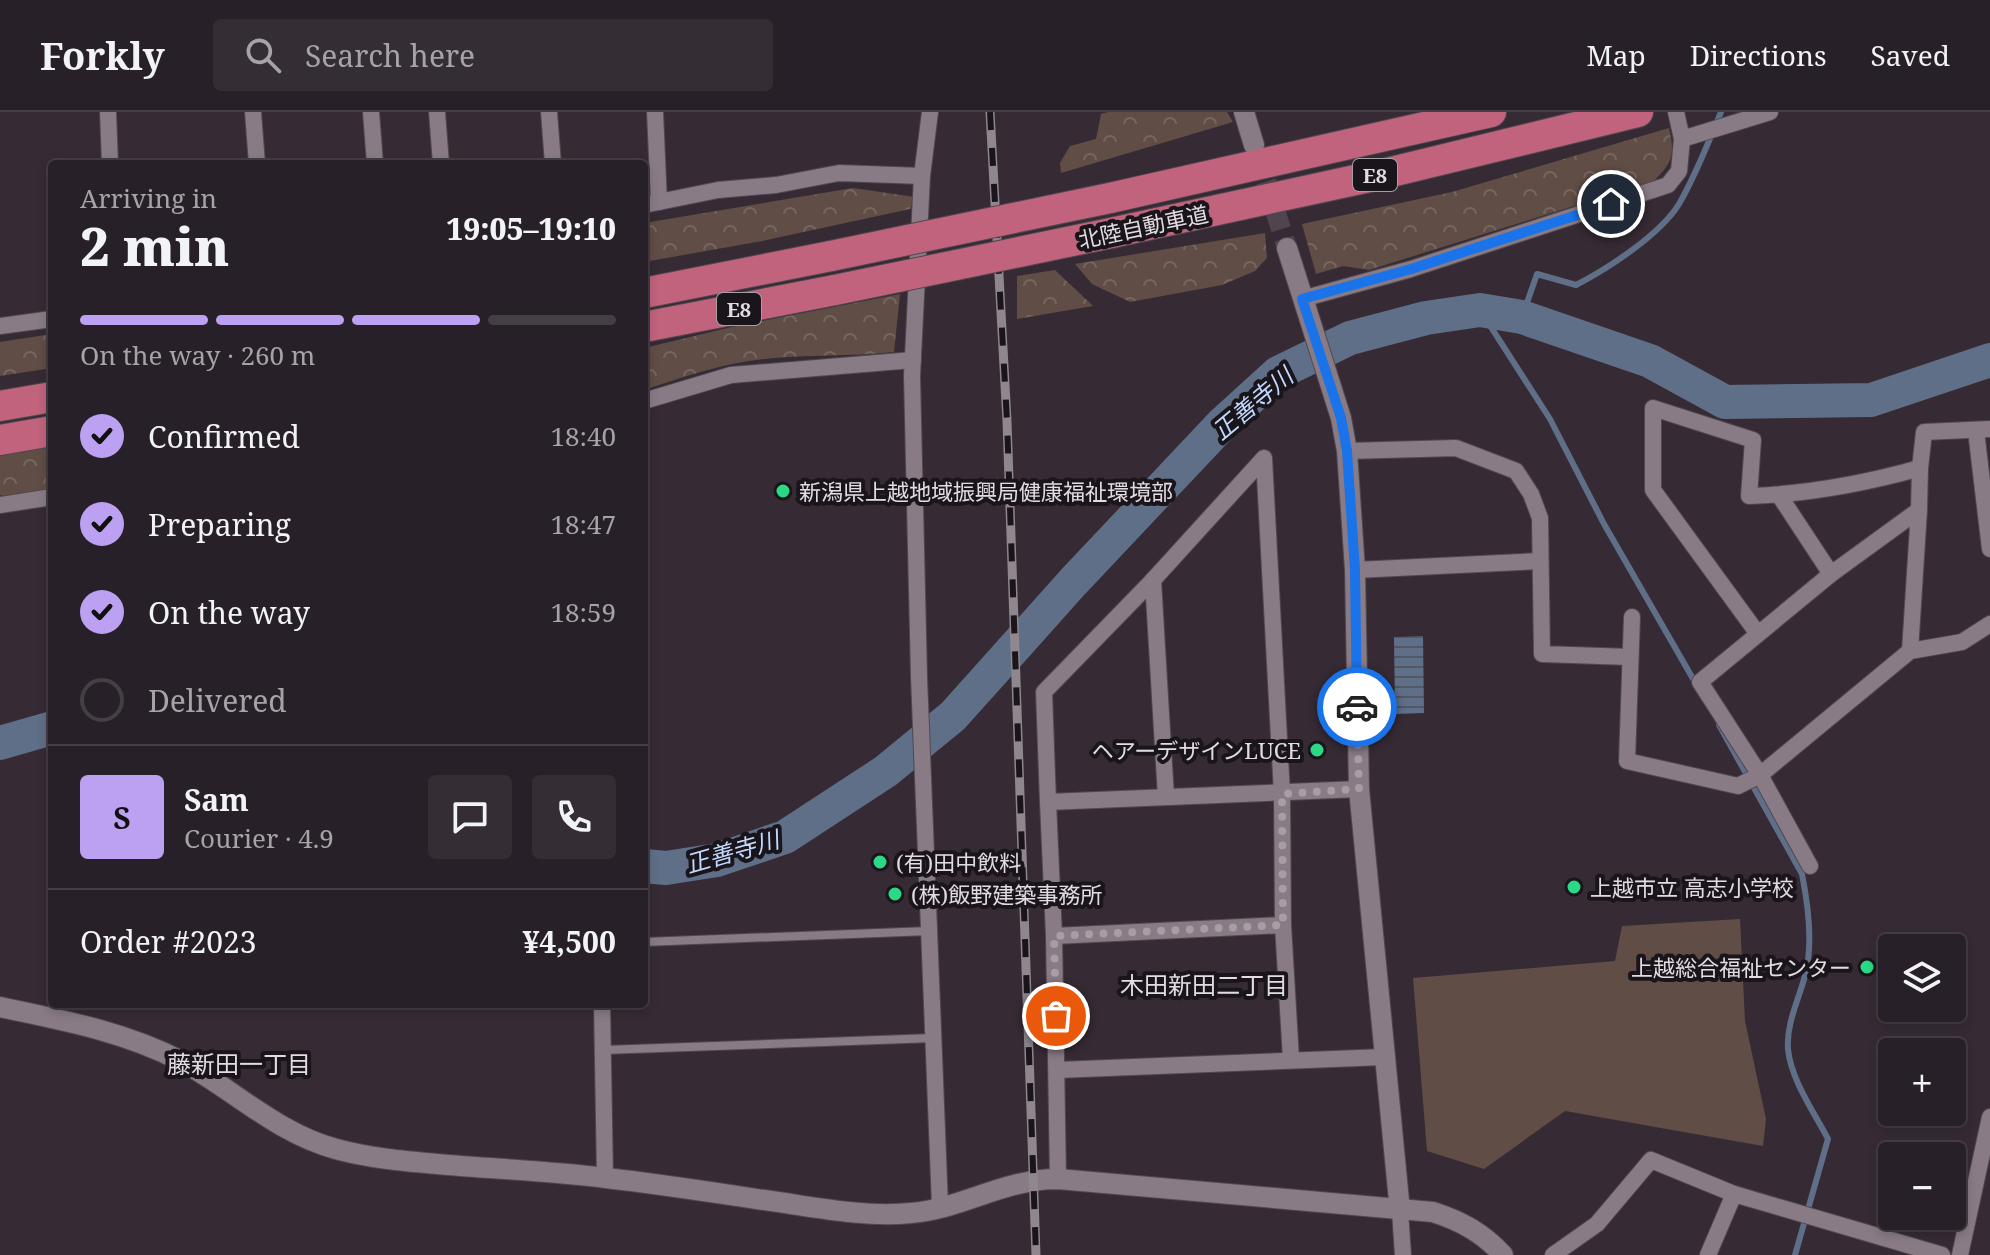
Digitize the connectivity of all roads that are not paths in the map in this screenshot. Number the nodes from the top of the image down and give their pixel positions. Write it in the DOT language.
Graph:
graph roads {
  1 [pos="108,112"];
  2 [pos="253,112"];
  3 [pos="371,112"];
  4 [pos="437,112"];
  5 [pos="549,112"];
  6 [pos="655,112"];
  7 [pos="930,112"];
  8 [pos="1244,112"];
  9 [pos="1491,112"];
  10 [pos="1638,112"];
  11 [pos="1676,112"];
  12 [pos="1770,112"];
  13 [pos="1682,139"];
  14 [pos="1254,145"];
  15 [pos="110,160"];
  16 [pos="257,160"];
  17 [pos="375,160"];
  18 [pos="441,160"];
  19 [pos="553,160"];
  20 [pos="922,176"];
  21 [pos="651,204"];
  22 [pos="1287,248"];
  23 [pos="648,292"];
  24 [pos="1302,299"];
  25 [pos="48,320"];
  26 [pos="0,326"];
  27 [pos="648,326"];
  28 [pos="913,360"];
  29 [pos="48,398"];
  30 [pos="648,400"];
  31 [pos="0,406"];
  32 [pos="1983,430"];
  33 [pos="48,432"];
  34 [pos="0,440"];
  35 [pos="1347,451"];
  36 [pos="1920,468"];
  37 [pos="1779,495"];
  38 [pos="48,498"];
  39 [pos="0,505"];
  40 [pos="1919,510"];
  41 [pos="1990,549"];
  42 [pos="1540,561"];
  43 [pos="1355,570"];
  44 [pos="1831,574"];
  45 [pos="1153,580"];
  46 [pos="1632,617"];
  47 [pos="1990,624"];
  48 [pos="1758,634"];
  49 [pos="1910,651"];
  50 [pos="1630,657"];
  51 [pos="1760,775"];
  52 [pos="1359,789"];
  53 [pos="1282,794"];
  54 [pos="1166,797"];
  55 [pos="1048,802"];
  56 [pos="1810,866"];
  57 [pos="1283,925"];
  58 [pos="929,931"];
  59 [pos="1054,936"];
  60 [pos="648,942"];
  61 [pos="0,1007"];
  62 [pos="602,1008"];
  63 [pos="933,1038"];
  64 [pos="604,1050"];
  65 [pos="1384,1057"];
  66 [pos="1291,1059"];
  67 [pos="1057,1070"];
  68 [pos="1990,1117"];
  69 [pos="605,1178"];
  70 [pos="1058,1179"];
  71 [pos="1734,1194"];
  72 [pos="940,1206"];
  73 [pos="1400,1211"];
  74 [pos="1403,1255"];
  75 [pos="1503,1255"];
  76 [pos="1553,1255"];
  77 [pos="1708,1255"];
  78 [pos="1942,1255"];
  79 [pos="1960,1255"];
  1 -- 15 [label="street"];
  2 -- 16 [label="street"];
  3 -- 17 [label="street"];
  4 -- 18 [label="street"];
  5 -- 19 [label="street"];
  6 -- 21 [label="street"];
  7 -- 20 [label="street"];
  8 -- 14 [label="street"];
  9 -- 23 [label="highway, 北陸自動車道 / E8, bridge"];
  10 -- 27 [label="highway, 北陸自動車道 / E8, bridge"];
  11 -- 13 [label="street"];
  12 -- 13 [label="street"];
  13 -- 24 [label="street"];
  20 -- 21 [label="street"];
  20 -- 28 [label="street"];
  22 -- 24 [label="street"];
  24 -- 35 [label="street"];
  25 -- 26 [label="street"];
  28 -- 30 [label="street"];
  28 -- 58 [label="street"];
  29 -- 31 [label="highway"];
  32 -- 36 [label="street"];
  32 -- 41 [label="street"];
  33 -- 34 [label="highway"];
  35 -- 42 [label="street"];
  35 -- 43 [label="street"];
  36 -- 37 [label="street"];
  36 -- 40 [label="street"];
  37 -- 44 [label="street"];
  37 -- 48 [label="street"];
  38 -- 39 [label="street"];
  40 -- 44 [label="street"];
  40 -- 49 [label="street"];
  42 -- 43 [label="street"];
  42 -- 50 [label="street"];
  43 -- 52 [label="street"];
  44 -- 48 [label="street"];
  45 -- 53 [label="street"];
  45 -- 54 [label="street"];
  45 -- 55 [label="street"];
  46 -- 50 [label="street"];
  47 -- 49 [label="street"];
  48 -- 51 [label="street"];
  49 -- 51 [label="street"];
  50 -- 51 [label="street"];
  51 -- 56 [label="street"];
  52 -- 53 [label="street"];
  52 -- 65 [label="street"];
  53 -- 54 [label="street"];
  53 -- 57 [label="street"];
  54 -- 55 [label="street"];
  55 -- 59 [label="street"];
  57 -- 59 [label="street"];
  57 -- 66 [label="street"];
  58 -- 60 [label="lane"];
  58 -- 63 [label="street"];
  59 -- 67 [label="street"];
  61 -- 69 [label="street"];
  62 -- 64 [label="street"];
  63 -- 64 [label="lane"];
  63 -- 72 [label="street"];
  64 -- 69 [label="street"];
  65 -- 66 [label="street"];
  65 -- 73 [label="street"];
  66 -- 67 [label="street"];
  67 -- 70 [label="street"];
  68 -- 79 [label="street"];
  69 -- 72 [label="street"];
  70 -- 72 [label="street"];
  70 -- 73 [label="street"];
  71 -- 76 [label="street"];
  71 -- 77 [label="street"];
  71 -- 78 [label="street"];
  73 -- 74 [label="street"];
  73 -- 75 [label="street"];
}
